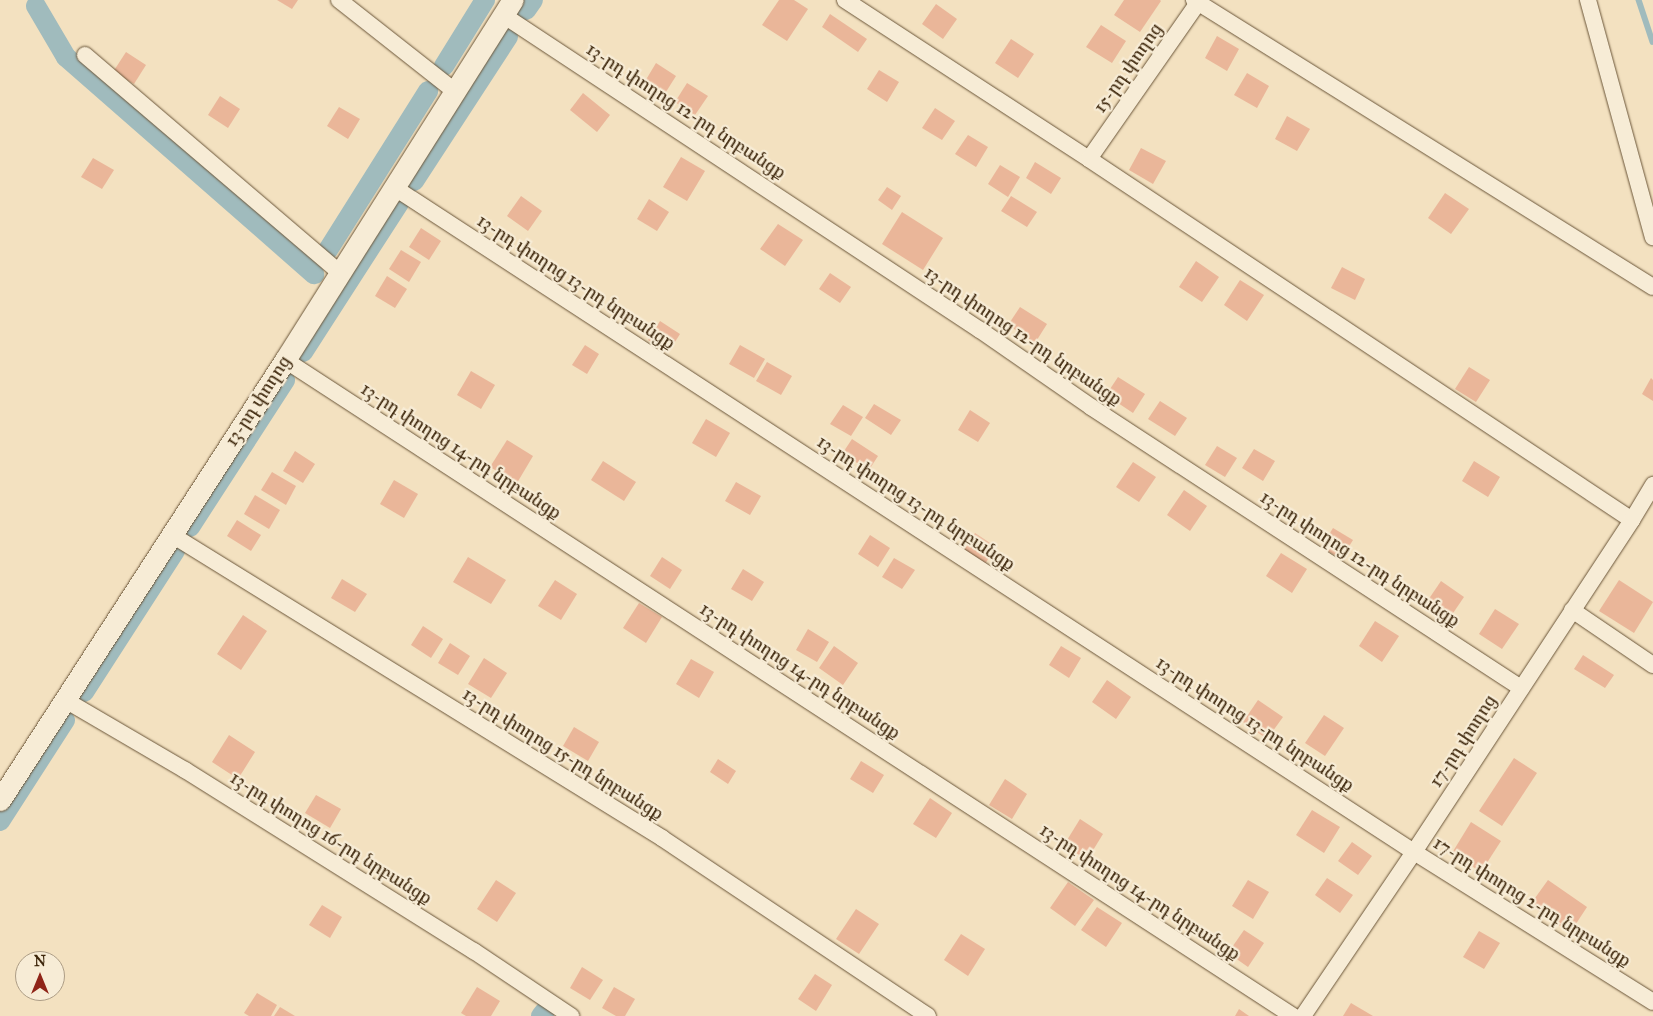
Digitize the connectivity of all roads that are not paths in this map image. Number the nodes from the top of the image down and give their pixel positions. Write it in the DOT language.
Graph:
graph roads {
  1 [pos="339,0"];
  2 [pos="845,0"];
  3 [pos="1588,0"];
  4 [pos="1197,1"];
  5 [pos="508,7"];
  6 [pos="85,55"];
  7 [pos="456,92"];
  8 [pos="1089,159"];
  9 [pos="395,188"];
  10 [pos="1653,237"];
  11 [pos="340,273"];
  12 [pos="1653,287"];
  13 [pos="285,360"];
  14 [pos="1653,485"];
  15 [pos="1632,520"];
  16 [pos="172,535"];
  17 [pos="1572,610"];
  18 [pos="1653,665"];
  19 [pos="1521,688"];
  20 [pos="65,700"];
  21 [pos="0,800"];
  22 [pos="1414,852"];
  23 [pos="1653,1002"];
  24 [pos="571,1016"];
  25 [pos="928,1016"];
  26 [pos="1293,1016"];
  27 [pos="1303,1016"];
  1 -- 7 [label="street"];
  2 -- 8 [label="street"];
  3 -- 10 [label="street"];
  4 -- 8 [label="street, 15-րդ փողոց"];
  4 -- 12 [label="street"];
  5 -- 7 [label="street, 13-րդ փողոց"];
  5 -- 19 [label="street, 13-րդ փողոց 12-րդ նրբանցք"];
  6 -- 11 [label="street"];
  7 -- 9 [label="street, 13-րդ փողոց"];
  8 -- 15 [label="street"];
  9 -- 11 [label="street, 13-րդ փողոց"];
  9 -- 22 [label="street, 13-րդ փողոց 13-րդ նրբանցք"];
  11 -- 13 [label="street, 13-րդ փողոց"];
  13 -- 16 [label="street, 13-րդ փողոց"];
  13 -- 26 [label="street, 13-րդ փողոց 14-րդ նրբանցք"];
  14 -- 15 [label="street, 17-րդ փողոց"];
  15 -- 17 [label="street, 17-րդ փողոց"];
  16 -- 20 [label="street, 13-րդ փողոց"];
  16 -- 25 [label="street, 13-րդ փողոց 15-րդ նրբանցք"];
  17 -- 18 [label="street"];
  17 -- 19 [label="street, 17-րդ փողոց"];
  19 -- 22 [label="street, 17-րդ փողոց"];
  20 -- 21 [label="street, 13-րդ փողոց"];
  20 -- 24 [label="street, 13-րդ փողոց 16-րդ նրբանցք"];
  22 -- 23 [label="street, 17-րդ փողոց 2-րդ նրբանցք"];
  22 -- 27 [label="street, 17-րդ փողոց"];
}
